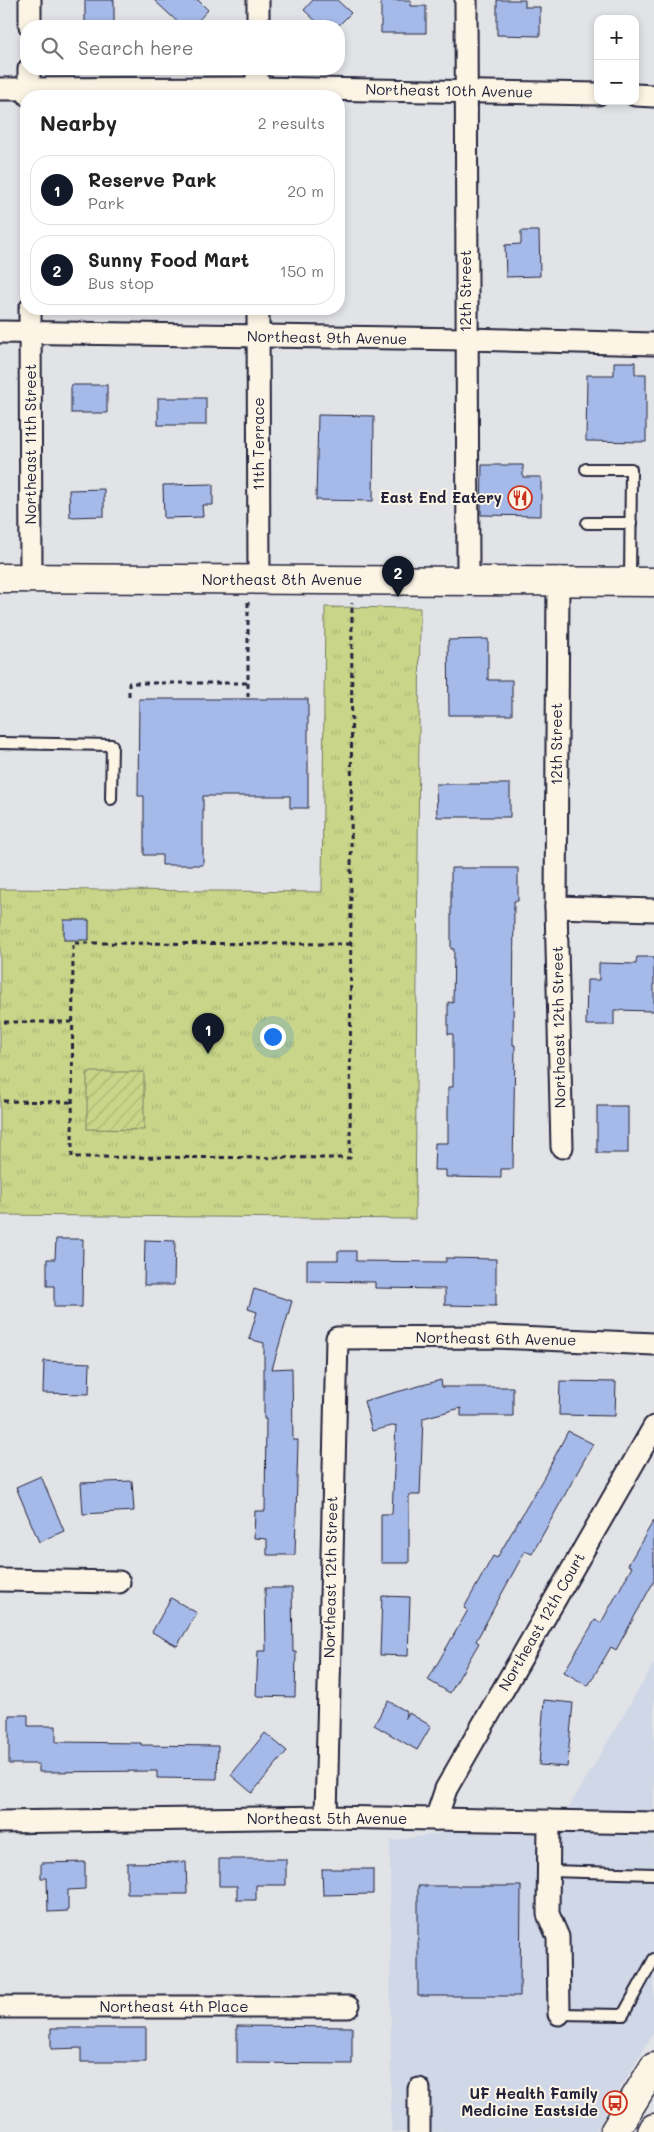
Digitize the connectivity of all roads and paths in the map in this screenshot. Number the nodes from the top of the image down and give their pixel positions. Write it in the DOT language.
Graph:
graph roads {
  1 [pos="30,0"];
  2 [pos="258,0"];
  3 [pos="466,0"];
  4 [pos="30,20"];
  5 [pos="258,20"];
  6 [pos="29,85"];
  7 [pos="257,85"];
  8 [pos="0,89"];
  9 [pos="466,91"];
  10 [pos="594,94"];
  11 [pos="639,95"];
  12 [pos="654,96"];
  13 [pos="30,315"];
  14 [pos="258,315"];
  15 [pos="0,332"];
  16 [pos="30,333"];
  17 [pos="258,337"];
  18 [pos="466,339"];
  19 [pos="654,344"];
  20 [pos="586,469"];
  21 [pos="587,522"];
  22 [pos="631,522"];
  23 [pos="0,578"];
  24 [pos="31,578"];
  25 [pos="468,581"];
  26 [pos="558,582"];
  27 [pos="642,582"];
  28 [pos="254,590"];
  29 [pos="352,602"];
  30 [pos="248,683"];
  31 [pos="130,696"];
  32 [pos="248,699"];
  33 [pos="0,743"];
  34 [pos="111,799"];
  35 [pos="556,907"];
  36 [pos="654,910"];
  37 [pos="350,944"];
  38 [pos="4,1022"];
  39 [pos="72,1022"];
  40 [pos="3,1101"];
  41 [pos="72,1102"];
  42 [pos="562,1147"];
  43 [pos="337,1338"];
  44 [pos="654,1344"];
  45 [pos="654,1427"];
  46 [pos="0,1580"];
  47 [pos="119,1582"];
  48 [pos="326,1817"];
  49 [pos="436,1819"];
  50 [pos="549,1821"];
  51 [pos="0,1822"];
  52 [pos="654,1823"];
  53 [pos="550,1871"];
  54 [pos="654,1874"];
  55 [pos="654,1959"];
  56 [pos="0,2007"];
  57 [pos="348,2007"];
  58 [pos="559,2014"];
  59 [pos="654,2066"];
  60 [pos="420,2089"];
  61 [pos="654,2128"];
  62 [pos="419,2132"];
  63 [pos="614,2132"];
  64 [pos="652,2132"];
  1 -- 4 [label="street"];
  2 -- 5 [label="street"];
  3 -- 9 [label="street, 12th Street"];
  6 -- 7 [label="street, Northeast 10th Avenue"];
  6 -- 8 [label="street, Northeast 10th Avenue"];
  7 -- 9 [label="street, Northeast 10th Avenue"];
  9 -- 10 [label="street, Northeast 10th Avenue"];
  9 -- 18 [label="street, 12th Street"];
  11 -- 12 [label="street"];
  13 -- 16 [label="street, Northeast 11th Street"];
  14 -- 17 [label="street, 11th Terrace"];
  15 -- 16 [label="street, Northeast 9th Avenue"];
  16 -- 17 [label="street, Northeast 9th Avenue"];
  16 -- 24 [label="street, Northeast 11th Street"];
  17 -- 18 [label="street, Northeast 9th Avenue"];
  17 -- 28 [label="street, 11th Terrace"];
  18 -- 19 [label="street, Northeast 9th Avenue"];
  18 -- 25 [label="street, 12th Street"];
  20 -- 22 [label="lane"];
  21 -- 22 [label="lane"];
  22 -- 27 [label="lane"];
  23 -- 24 [label="main road, Northeast 8th Avenue"];
  24 -- 28 [label="main road, Northeast 8th Avenue"];
  25 -- 26 [label="main road, Northeast 8th Avenue"];
  25 -- 28 [label="main road, Northeast 8th Avenue"];
  26 -- 27 [label="main road, Northeast 8th Avenue"];
  26 -- 35 [label="street, 12th Street"];
  28 -- 30 [label="path"];
  29 -- 37 [label="path"];
  30 -- 31 [label="path"];
  30 -- 32 [label="path"];
  33 -- 34 [label="lane"];
  35 -- 36 [label="street"];
  35 -- 42 [label="street, Northeast 12th Street"];
  37 -- 39 [label="path"];
  37 -- 41 [label="path"];
  38 -- 39 [label="path"];
  39 -- 41 [label="path"];
  40 -- 41 [label="path"];
  43 -- 44 [label="street, Northeast 6th Avenue"];
  43 -- 48 [label="street, Northeast 12th Street"];
  45 -- 49 [label="street, Northeast 12th Court"];
  46 -- 47 [label="street"];
  48 -- 49 [label="street, Northeast 5th Avenue"];
  48 -- 51 [label="street, Northeast 5th Avenue"];
  49 -- 50 [label="street, Northeast 5th Avenue"];
  50 -- 52 [label="street, Northeast 5th Avenue"];
  50 -- 53 [label="street"];
  53 -- 54 [label="lane"];
  53 -- 58 [label="street"];
  55 -- 58 [label="lane"];
  56 -- 57 [label="street, Northeast 4th Place"];
  59 -- 63 [label="main road"];
  60 -- 62 [label="street"];
  61 -- 64 [label="main road"];
}
